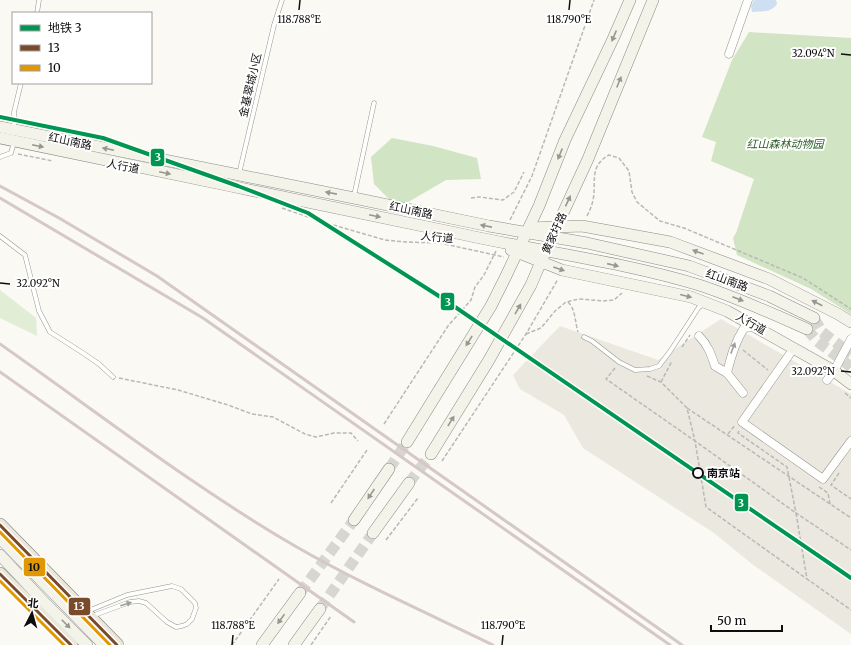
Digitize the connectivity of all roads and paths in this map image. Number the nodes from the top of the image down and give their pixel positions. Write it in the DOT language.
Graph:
graph roads {
  1 [pos="39,0"];
  2 [pos="282,0"];
  3 [pos="594,0"];
  4 [pos="630,0"];
  5 [pos="653,0"];
  6 [pos="748,0"];
  7 [pos="37,12"];
  8 [pos="729,54"];
  9 [pos="21,84"];
  10 [pos="374,103"];
  11 [pos="0,128"];
  12 [pos="14,136"];
  13 [pos="0,138"];
  14 [pos="11,153"];
  15 [pos="0,156"];
  16 [pos="54,161"];
  17 [pos="524,172"];
  18 [pos="238,176"];
  19 [pos="354,198"];
  20 [pos="471,198"];
  21 [pos="278,206"];
  22 [pos="508,229"];
  23 [pos="528,230"];
  24 [pos="554,232"];
  25 [pos="0,236"];
  26 [pos="484,239"];
  27 [pos="496,250"];
  28 [pos="546,250"];
  29 [pos="517,253"];
  30 [pos="541,262"];
  31 [pos="625,292"];
  32 [pos="568,302"];
  33 [pos="707,303"];
  34 [pos="814,318"];
  35 [pos="851,322"];
  36 [pos="757,327"];
  37 [pos="807,329"];
  38 [pos="526,334"];
  39 [pos="699,336"];
  40 [pos="584,337"];
  41 [pos="851,339"];
  42 [pos="745,344"];
  43 [pos="794,348"];
  44 [pos="619,362"];
  45 [pos="642,371"];
  46 [pos="771,372"];
  47 [pos="727,373"];
  48 [pos="830,375"];
  49 [pos="113,377"];
  50 [pos="848,388"];
  51 [pos="743,392"];
  52 [pos="851,398"];
  53 [pos="687,408"];
  54 [pos="737,422"];
  55 [pos="384,424"];
  56 [pos="728,434"];
  57 [pos="358,440"];
  58 [pos="695,441"];
  59 [pos="851,441"];
  60 [pos="407,442"];
  61 [pos="752,443"];
  62 [pos="367,450"];
  63 [pos="431,454"];
  64 [pos="389,469"];
  65 [pos="839,473"];
  66 [pos="788,477"];
  67 [pos="409,483"];
  68 [pos="815,485"];
  69 [pos="418,498"];
  70 [pos="851,499"];
  71 [pos="331,503"];
  72 [pos="830,504"];
  73 [pos="796,513"];
  74 [pos="851,518"];
  75 [pos="354,520"];
  76 [pos="0,525"];
  77 [pos="373,533"];
  78 [pos="0,538"];
  79 [pos="386,540"];
  80 [pos="851,550"];
  81 [pos="0,555"];
  82 [pos="0,574"];
  83 [pos="279,579"];
  84 [pos="807,579"];
  85 [pos="300,593"];
  86 [pos="320,609"];
  87 [pos="851,610"];
  88 [pos="87,615"];
  89 [pos="331,616"];
  90 [pos="71,645"];
  91 [pos="87,645"];
  92 [pos="104,645"];
  93 [pos="118,645"];
  94 [pos="232,645"];
  95 [pos="262,645"];
  96 [pos="294,645"];
  97 [pos="311,645"];
  1 -- 7 [label="lane"];
  2 -- 18 [label="lane, 金基翠城小区"];
  3 -- 22 [label="path"];
  4 -- 23 [label="main road, one-way"];
  24 -- 5 [label="main road, 黄家圩路, one-way"];
  6 -- 8 [label="street"];
  9 -- 12 [label="lane"];
  10 -- 19 [label="lane"];
  11 -- 12 [label="main road, 红山南路"];
  12 -- 13 [label="main road, 红山南路"];
  12 -- 14 [label="lane"];
  18 -- 12 [label="main road, 红山南路, one-way"];
  12 -- 26 [label="main road, 红山南路, one-way"];
  14 -- 15 [label="lane"];
  14 -- 16 [label="path"];
  17 -- 20 [label="path"];
  19 -- 18 [label="main road, 红山南路, one-way"];
  22 -- 19 [label="main road, 红山南路, one-way"];
  21 -- 27 [label="path, 人行道"];
  22 -- 23 [label="main road, 红山南路"];
  23 -- 24 [label="main road, 红山南路"];
  23 -- 29 [label="main road"];
  24 -- 28 [label="main road, 黄家圩路"];
  24 -- 34 [label="main road, 红山南路"];
  35 -- 24 [label="main road, one-way"];
  25 -- 49 [label="lane"];
  26 -- 27 [label="main road"];
  26 -- 29 [label="main road, 红山南路"];
  27 -- 29 [label="main road"];
  27 -- 29 [label="path, 人行道"];
  27 -- 55 [label="path"];
  28 -- 29 [label="main road, 红山南路"];
  28 -- 30 [label="main road, 黄家圩路"];
  28 -- 37 [label="main road, 红山南路, one-way"];
  29 -- 30 [label="main road"];
  29 -- 60 [label="main road, one-way"];
  30 -- 33 [label="main road, one-way"];
  63 -- 30 [label="main road, 黄家圩路, one-way"];
  31 -- 38 [label="path"];
  32 -- 40 [label="path"];
  33 -- 36 [label="main road"];
  33 -- 45 [label="lane"];
  36 -- 43 [label="main road"];
  47 -- 36 [label="street, one-way"];
  39 -- 47 [label="street"];
  40 -- 44 [label="lane"];
  41 -- 48 [label="street"];
  42 -- 46 [label="path"];
  43 -- 48 [label="main road"];
  43 -- 59 [label="street"];
  44 -- 45 [label="lane"];
  44 -- 58 [label="path"];
  45 -- 53 [label="path"];
  47 -- 51 [label="street"];
  48 -- 50 [label="main road"];
  49 -- 57 [label="path"];
  50 -- 52 [label="path"];
  53 -- 56 [label="path"];
  53 -- 58 [label="path"];
  54 -- 56 [label="path"];
  56 -- 66 [label="path"];
  58 -- 73 [label="path"];
  58 -- 84 [label="path"];
  61 -- 66 [label="path"];
  62 -- 71 [label="path"];
  64 -- 75 [label="main road, one-way"];
  65 -- 70 [label="path"];
  66 -- 72 [label="path"];
  66 -- 73 [label="path"];
  67 -- 77 [label="main road"];
  68 -- 72 [label="path"];
  69 -- 79 [label="path"];
  72 -- 74 [label="path"];
  73 -- 80 [label="path"];
  73 -- 84 [label="path"];
  76 -- 88 [label="main road"];
  78 -- 92 [label="main road"];
  81 -- 91 [label="main road, one-way"];
  82 -- 90 [label="main road"];
  83 -- 94 [label="path"];
  84 -- 87 [label="path"];
  85 -- 95 [label="main road, one-way"];
  86 -- 96 [label="main road"];
  88 -- 88 [label="lane, one-way"];
  88 -- 93 [label="main road"];
  89 -- 97 [label="path"];
}
